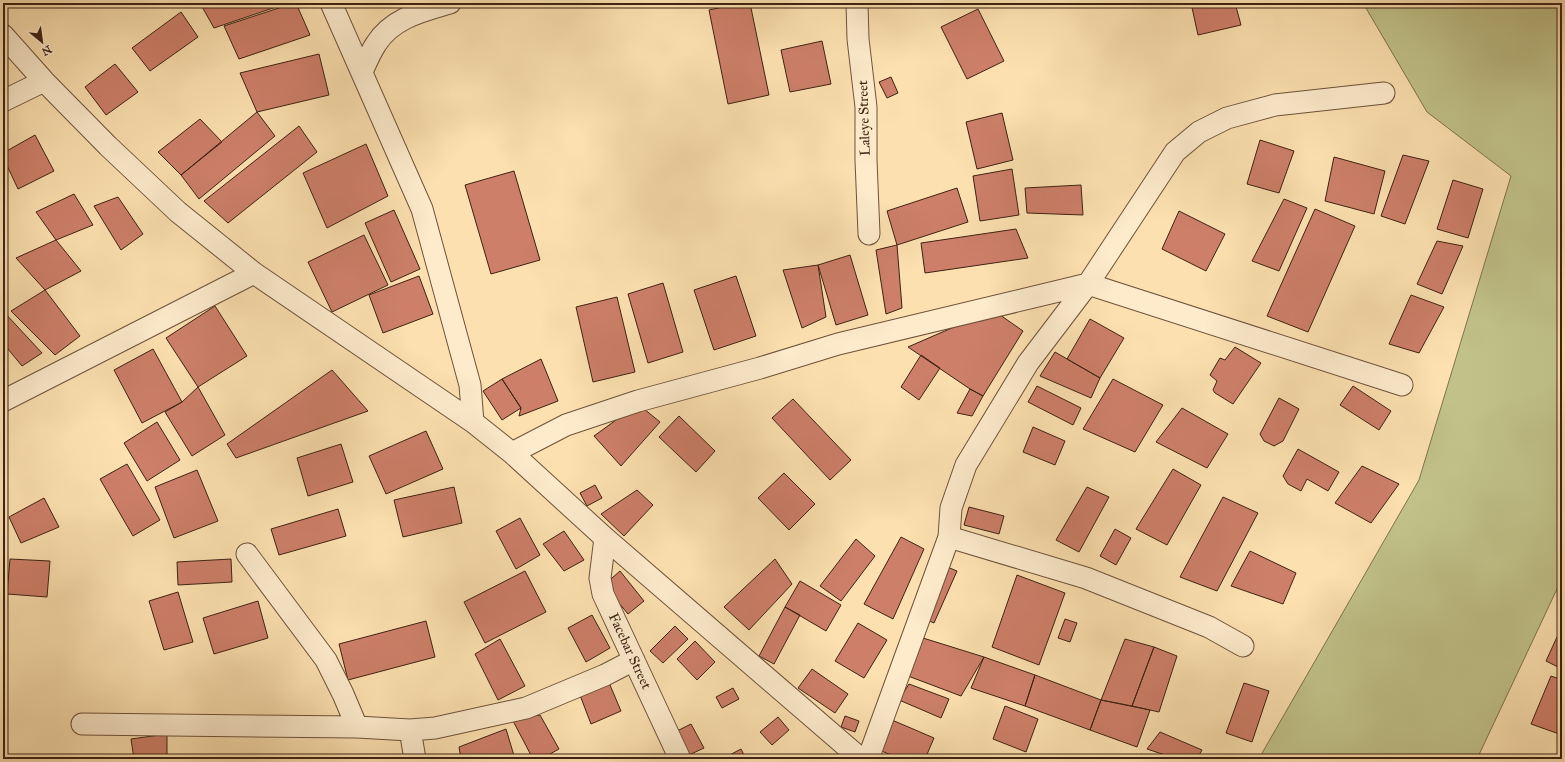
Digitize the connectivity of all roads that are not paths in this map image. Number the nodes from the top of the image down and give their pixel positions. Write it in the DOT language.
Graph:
graph roads {
  1 [pos="331,3"];
  2 [pos="450,3"];
  3 [pos="857,3"];
  4 [pos="3,35"];
  5 [pos="362,72"];
  6 [pos="44,81"];
  7 [pos="1384,94"];
  8 [pos="3,101"];
  9 [pos="869,234"];
  10 [pos="254,274"];
  11 [pos="1088,284"];
  12 [pos="1402,385"];
  13 [pos="3,401"];
  14 [pos="473,422"];
  15 [pos="512,453"];
  16 [pos="949,537"];
  17 [pos="605,538"];
  18 [pos="247,554"];
  19 [pos="1243,646"];
  20 [pos="634,660"];
  21 [pos="82,724"];
  22 [pos="357,727"];
  23 [pos="410,730"];
  24 [pos="414,759"];
  25 [pos="680,759"];
  26 [pos="861,759"];
  27 [pos="868,759"];
  1 -- 5 [label="street"];
  2 -- 5 [label="street"];
  3 -- 9 [label="street, Laleye Street"];
  4 -- 6 [label="street"];
  5 -- 14 [label="street"];
  6 -- 8 [label="street"];
  6 -- 10 [label="street"];
  7 -- 11 [label="street"];
  10 -- 13 [label="street"];
  10 -- 14 [label="street"];
  11 -- 12 [label="street"];
  11 -- 15 [label="street"];
  11 -- 16 [label="street"];
  14 -- 15 [label="street"];
  15 -- 17 [label="street"];
  16 -- 19 [label="street"];
  16 -- 27 [label="street"];
  17 -- 20 [label="street, Facebar Street"];
  17 -- 26 [label="street"];
  18 -- 22 [label="street"];
  20 -- 23 [label="street"];
  20 -- 25 [label="street, Facebar Street"];
  21 -- 22 [label="street"];
  22 -- 23 [label="street"];
  23 -- 24 [label="street"];
}
